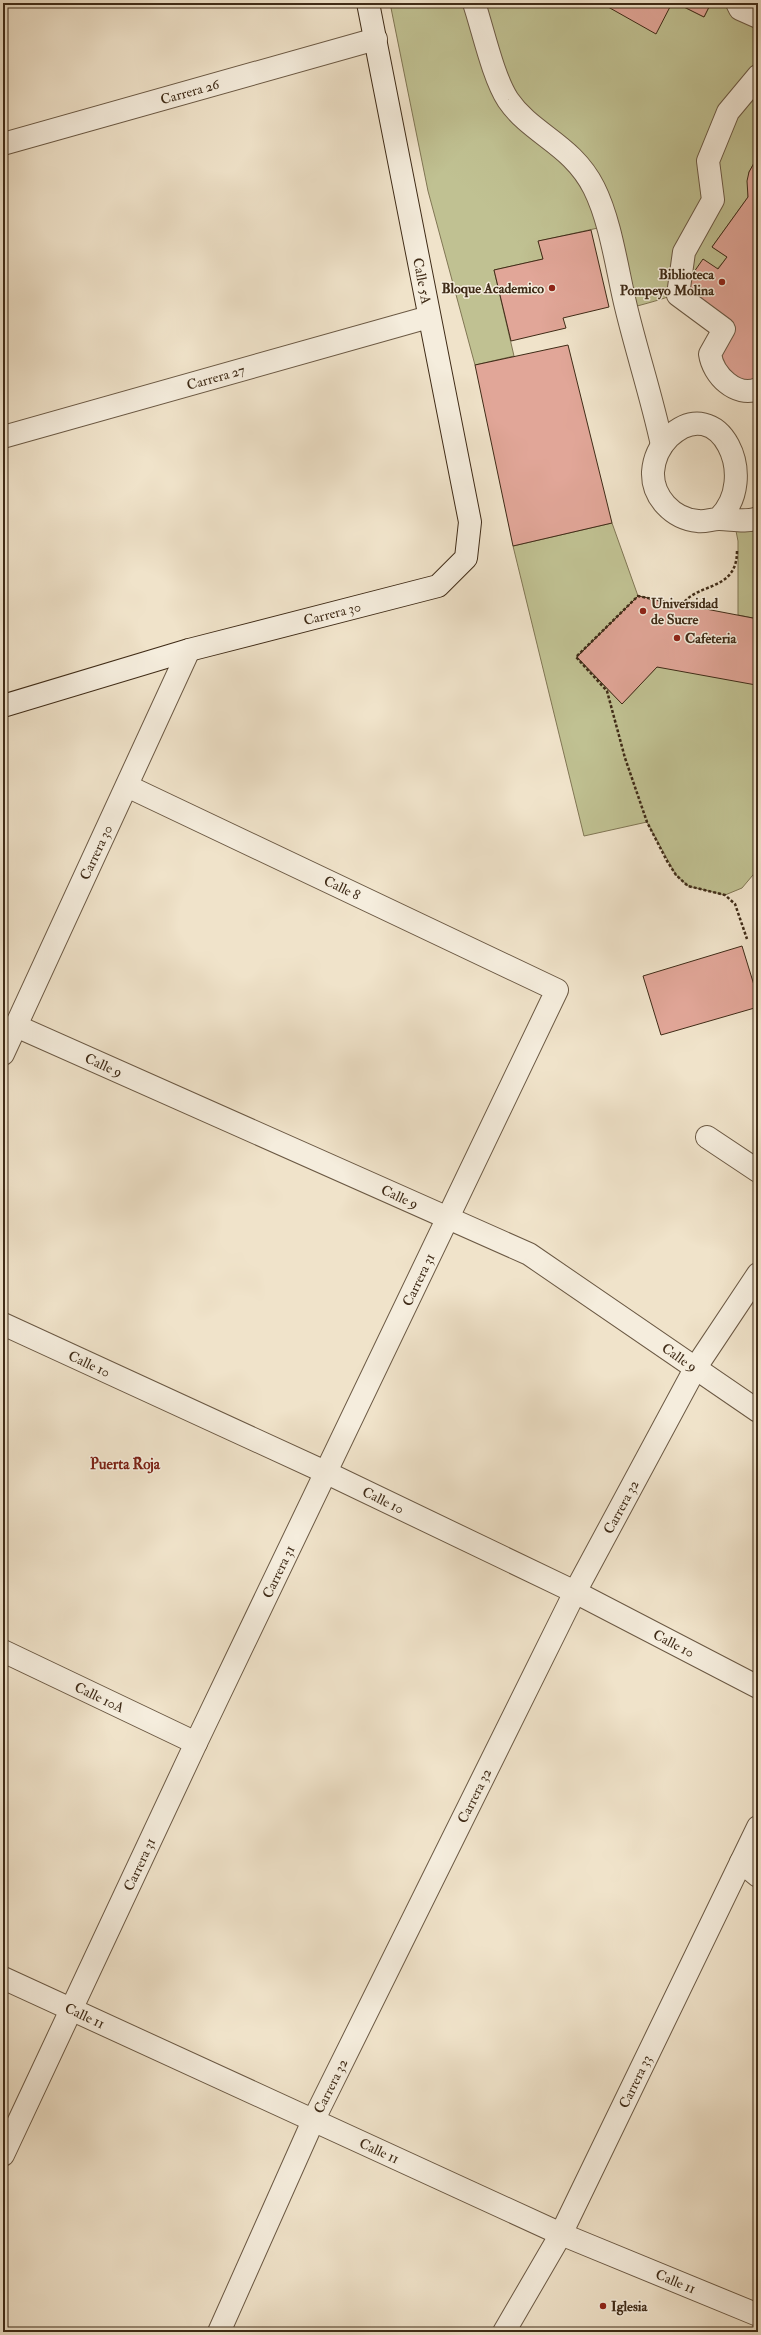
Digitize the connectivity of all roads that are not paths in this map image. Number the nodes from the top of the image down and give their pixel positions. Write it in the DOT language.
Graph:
graph roads {
  1 [pos="368,3"];
  2 [pos="474,3"];
  3 [pos="737,3"];
  4 [pos="758,17"];
  5 [pos="376,39"];
  6 [pos="758,76"];
  7 [pos="3,144"];
  8 [pos="428,317"];
  9 [pos="758,389"];
  10 [pos="3,437"];
  11 [pos="662,445"];
  12 [pos="758,518"];
  13 [pos="726,520"];
  14 [pos="466,558"];
  15 [pos="189,650"];
  16 [pos="3,706"];
  17 [pos="127,786"];
  18 [pos="557,990"];
  19 [pos="16,1026"];
  20 [pos="3,1054"];
  21 [pos="706,1137"];
  22 [pos="758,1171"];
  23 [pos="448,1217"];
  24 [pos="758,1274"];
  25 [pos="3,1324"];
  26 [pos="696,1367"];
  27 [pos="758,1411"];
  28 [pos="325,1472"];
  29 [pos="575,1592"];
  30 [pos="3,1651"];
  31 [pos="758,1687"];
  32 [pos="196,1743"];
  33 [pos="758,1827"];
  34 [pos="741,1862"];
  35 [pos="758,1876"];
  36 [pos="3,1978"];
  37 [pos="72,2010"];
  38 [pos="312,2121"];
  39 [pos="3,2155"];
  40 [pos="561,2234"];
  41 [pos="758,2315"];
  42 [pos="219,2332"];
  43 [pos="504,2332"];
  1 -- 5 [label="street, Calle 5A"];
  2 -- 11 [label="street"];
  3 -- 4 [label="street"];
  5 -- 7 [label="street, Carrera 26"];
  5 -- 8 [label="street, Calle 5A"];
  6 -- 9 [label="street"];
  8 -- 10 [label="street, Carrera 27"];
  8 -- 14 [label="street, Calle 5A"];
  11 -- 13 [label="street"];
  11 -- 13 [label="street"];
  12 -- 13 [label="street"];
  14 -- 15 [label="street, Carrera 30"];
  15 -- 16 [label="street, Carrera 30"];
  15 -- 17 [label="street, Carrera 30"];
  17 -- 18 [label="street, Calle 8"];
  17 -- 19 [label="street, Carrera 30"];
  18 -- 23 [label="street, Carrera 31"];
  19 -- 20 [label="street, Carrera 30"];
  19 -- 23 [label="street, Calle 9"];
  21 -- 22 [label="street"];
  23 -- 26 [label="street, Calle 9"];
  23 -- 28 [label="street, Carrera 31"];
  24 -- 26 [label="street, Carrera 32"];
  25 -- 28 [label="street, Calle 10"];
  26 -- 27 [label="street, Calle 9"];
  26 -- 29 [label="street, Carrera 32"];
  28 -- 29 [label="street, Calle 10"];
  28 -- 32 [label="street, Carrera 31"];
  29 -- 31 [label="street, Calle 10"];
  29 -- 38 [label="street, Carrera 32"];
  30 -- 32 [label="street, Calle 10A"];
  32 -- 37 [label="street, Carrera 31"];
  33 -- 34 [label="street, Carrera 33"];
  34 -- 35 [label="street"];
  34 -- 40 [label="street, Carrera 33"];
  36 -- 37 [label="street, Calle 11"];
  37 -- 38 [label="street, Calle 11"];
  37 -- 39 [label="street, Carrera 31"];
  38 -- 40 [label="street, Calle 11"];
  38 -- 42 [label="street, Carrera 32"];
  40 -- 41 [label="street, Calle 11"];
  40 -- 43 [label="street, Carrera 33"];
}
